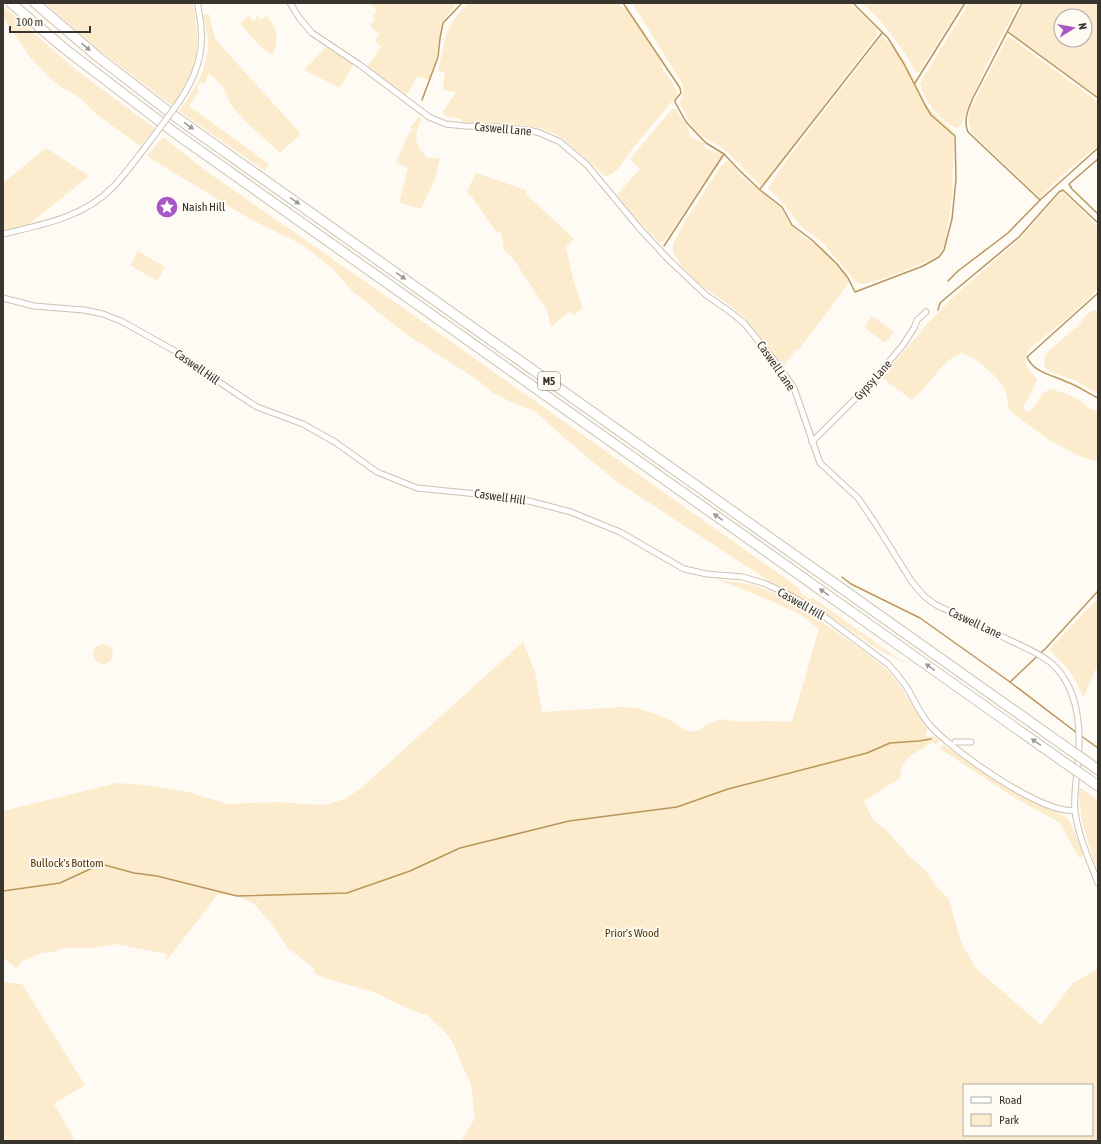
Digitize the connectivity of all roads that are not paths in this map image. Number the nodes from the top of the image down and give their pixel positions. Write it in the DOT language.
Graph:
graph roads {
  1 [pos="11,3"];
  2 [pos="35,3"];
  3 [pos="198,3"];
  4 [pos="290,3"];
  5 [pos="3,234"];
  6 [pos="3,298"];
  7 [pos="926,312"];
  8 [pos="812,442"];
  9 [pos="955,742"];
  10 [pos="961,752"];
  11 [pos="1098,770"];
  12 [pos="1098,786"];
  13 [pos="1075,810"];
  14 [pos="1098,883"];
  12 -- 1 [label="highway, M5, one-way, bridge"];
  2 -- 11 [label="highway, M5, one-way, bridge"];
  3 -- 5 [label="street, bridge"];
  4 -- 8 [label="street, Caswell Lane"];
  6 -- 10 [label="street, Caswell Hill"];
  7 -- 8 [label="street, Gypsy Lane"];
  8 -- 13 [label="street, Caswell Lane"];
  9 -- 10 [label="street"];
  10 -- 13 [label="street, Caswell Hill"];
  13 -- 14 [label="street, Caswell Lane"];
}
